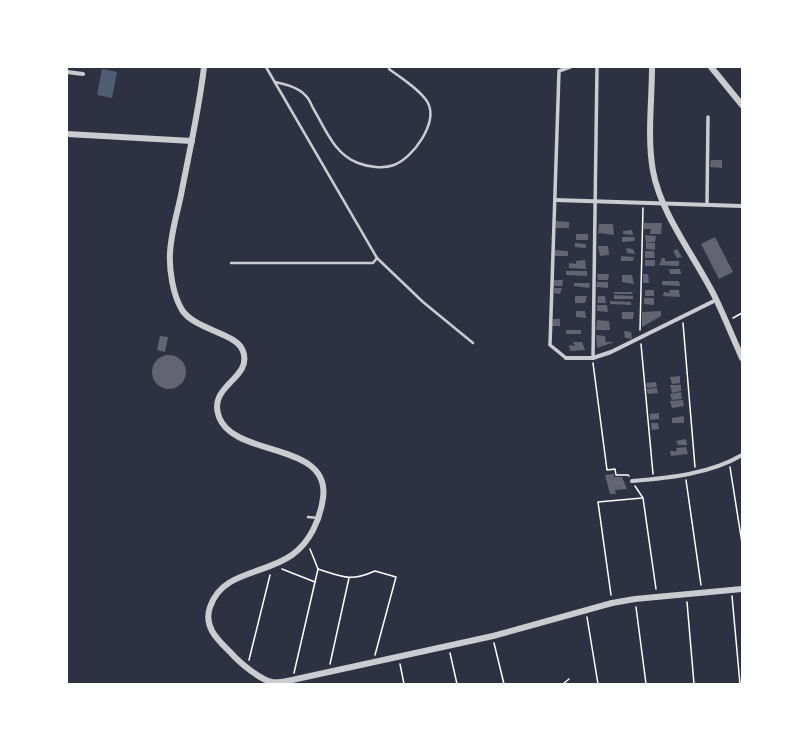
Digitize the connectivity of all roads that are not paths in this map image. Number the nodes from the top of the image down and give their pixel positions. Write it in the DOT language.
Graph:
graph roads {
  1 [pos="204,67"];
  2 [pos="266,67"];
  3 [pos="570,67"];
  4 [pos="597,67"];
  5 [pos="652,67"];
  6 [pos="710,67"];
  7 [pos="389,69"];
  8 [pos="67,72"];
  9 [pos="83,74"];
  10 [pos="274,82"];
  11 [pos="742,105"];
  12 [pos="708,117"];
  13 [pos="67,134"];
  14 [pos="192,141"];
  15 [pos="555,200"];
  16 [pos="595,201"];
  17 [pos="664,203"];
  18 [pos="707,205"];
  19 [pos="742,206"];
  20 [pos="377,258"];
  21 [pos="231,263"];
  22 [pos="716,300"];
  23 [pos="473,343"];
  24 [pos="566,358"];
  25 [pos="593,358"];
  26 [pos="742,358"];
  27 [pos="742,455"];
  28 [pos="632,481"];
  29 [pos="308,517"];
  30 [pos="318,518"];
  31 [pos="742,589"];
  32 [pos="272,683"];
  33 [pos="262,684"];
  1 -- 14 [label="street"];
  2 -- 10 [label="lane"];
  3 -- 15 [label="street"];
  4 -- 16 [label="street"];
  5 -- 17 [label="street"];
  6 -- 11 [label="street"];
  7 -- 10 [label="lane"];
  8 -- 9 [label="street"];
  10 -- 20 [label="lane"];
  12 -- 18 [label="street"];
  13 -- 14 [label="street"];
  14 -- 30 [label="street"];
  15 -- 16 [label="street"];
  15 -- 24 [label="street"];
  16 -- 17 [label="street"];
  16 -- 25 [label="street"];
  17 -- 18 [label="street"];
  17 -- 22 [label="street"];
  18 -- 19 [label="street"];
  20 -- 21 [label="lane"];
  20 -- 23 [label="lane"];
  22 -- 25 [label="street"];
  22 -- 26 [label="street"];
  24 -- 25 [label="street"];
  27 -- 28 [label="street"];
  29 -- 30 [label="lane"];
  30 -- 32 [label="street"];
  31 -- 32 [label="street"];
  32 -- 33 [label="street"];
}
